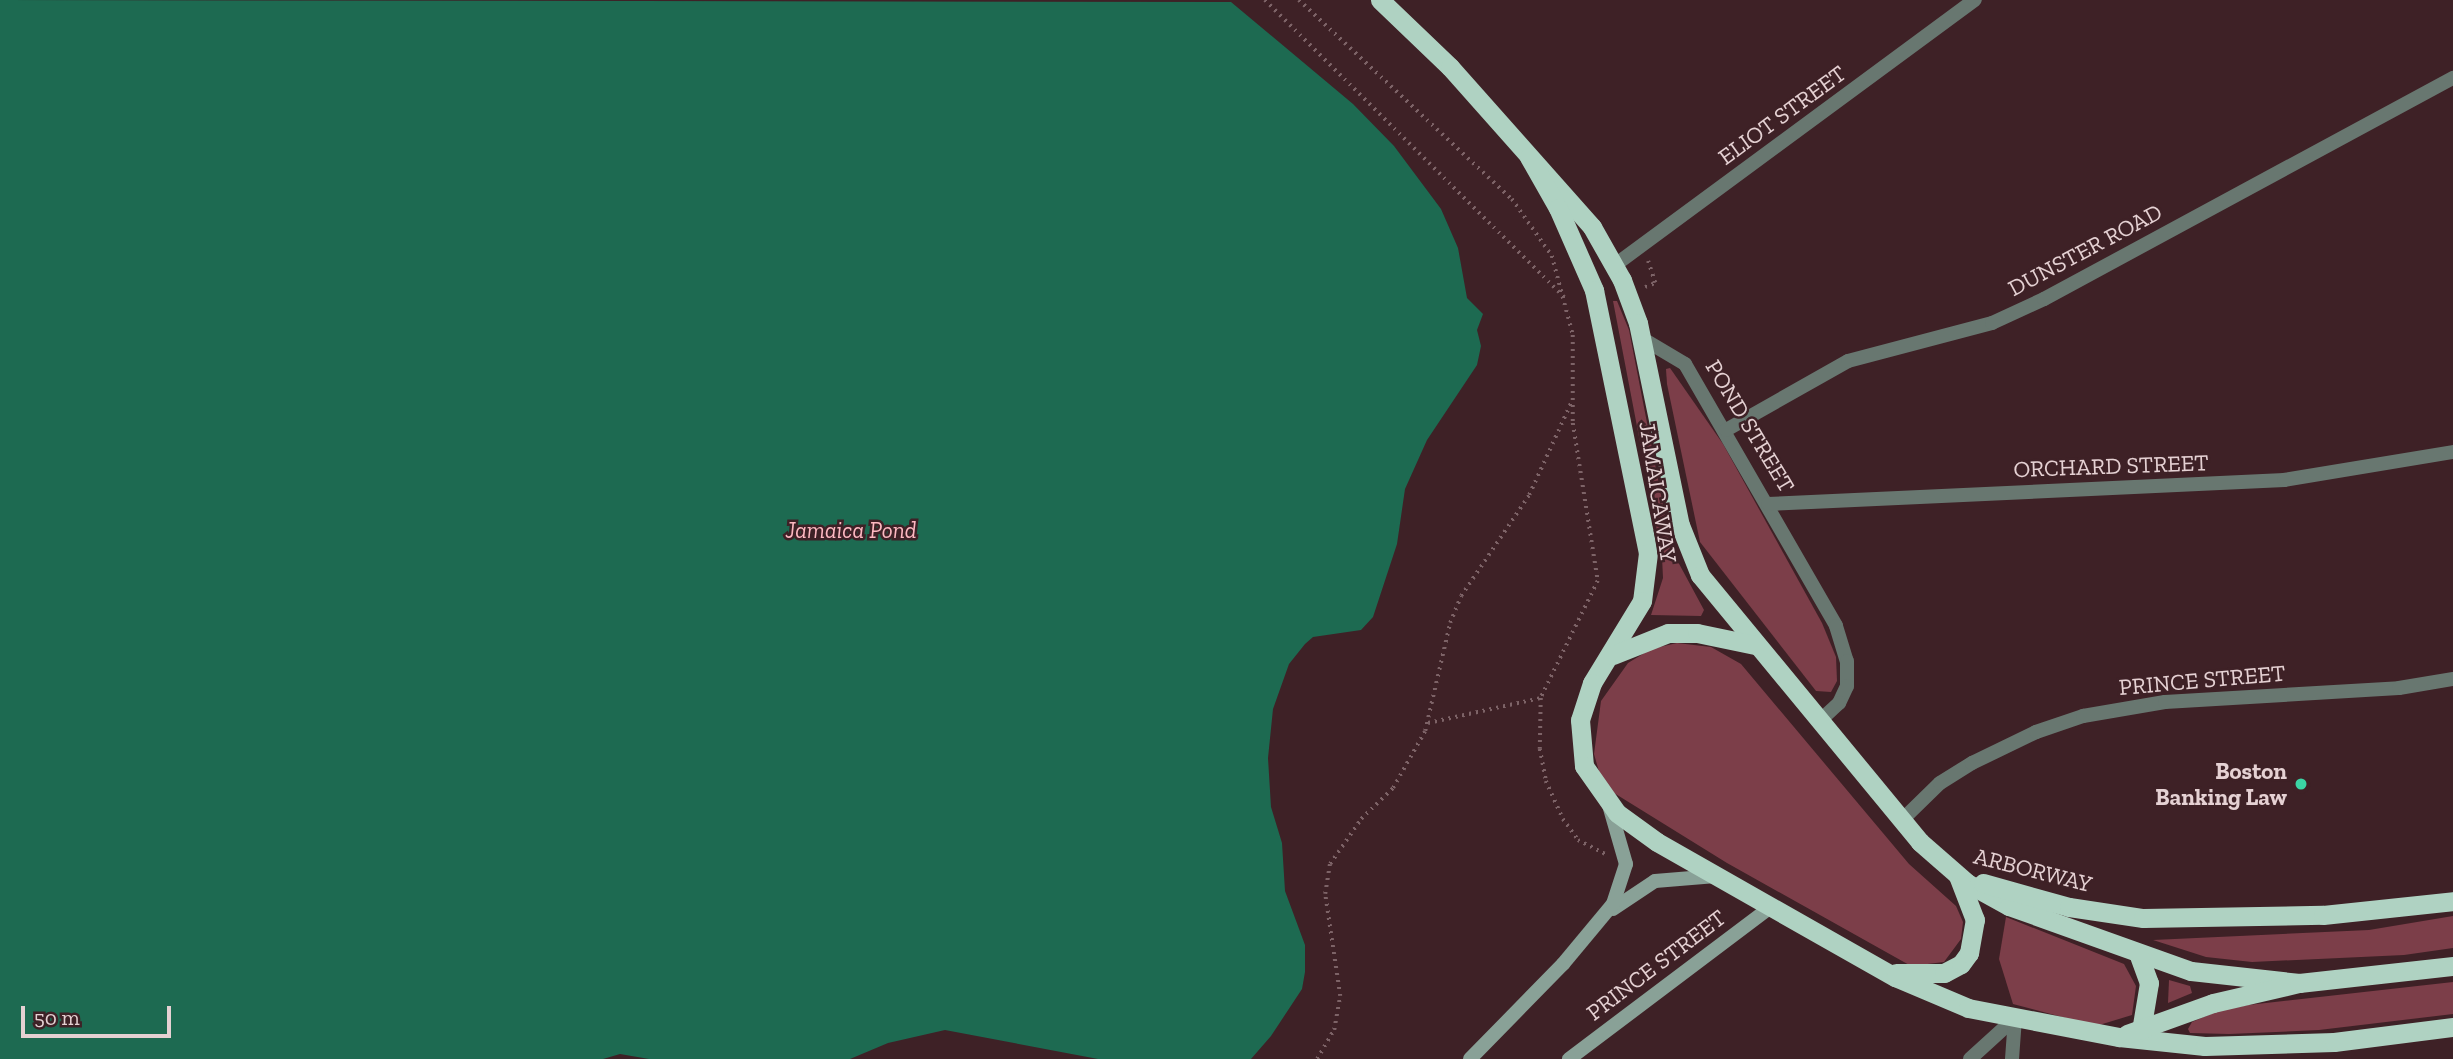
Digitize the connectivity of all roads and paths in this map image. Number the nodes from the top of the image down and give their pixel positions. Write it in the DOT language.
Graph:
graph roads {
  1 [pos="1265,0"];
  2 [pos="1299,0"];
  3 [pos="1380,0"];
  4 [pos="1975,0"];
  5 [pos="2453,78"];
  6 [pos="1529,157"];
  7 [pos="1615,265"];
  8 [pos="1652,266"];
  9 [pos="1655,283"];
  10 [pos="1566,299"];
  11 [pos="1643,339"];
  12 [pos="1573,398"];
  13 [pos="1726,430"];
  14 [pos="2453,452"];
  15 [pos="1768,504"];
  16 [pos="1755,645"];
  17 [pos="1609,657"];
  18 [pos="2453,679"];
  19 [pos="1541,698"];
  20 [pos="1822,719"];
  21 [pos="1428,723"];
  22 [pos="1608,804"];
  23 [pos="1902,821"];
  24 [pos="1618,860"];
  25 [pos="1958,875"];
  26 [pos="1717,876"];
  27 [pos="2453,901"];
  28 [pos="1771,906"];
  29 [pos="1604,917"];
  30 [pos="2138,953"];
  31 [pos="2453,966"];
  32 [pos="1884,971"];
  33 [pos="2299,982"];
  34 [pos="2015,1018"];
  35 [pos="2453,1027"];
  36 [pos="2141,1031"];
  37 [pos="2093,1033"];
  38 [pos="1317,1059"];
  39 [pos="1470,1059"];
  40 [pos="1569,1059"];
  41 [pos="1970,1059"];
  42 [pos="2012,1059"];
  1 -- 10 [label="path"];
  2 -- 10 [label="path"];
  3 -- 6 [label="highway"];
  4 -- 7 [label="street, ELIOT STREET"];
  5 -- 13 [label="street, DUNSTER ROAD"];
  6 -- 7 [label="highway"];
  6 -- 17 [label="highway, JAMAICAWAY"];
  7 -- 11 [label="highway"];
  8 -- 9 [label="path"];
  10 -- 12 [label="path"];
  11 -- 13 [label="street, POND STREET"];
  11 -- 16 [label="highway, JAMAICAWAY"];
  12 -- 19 [label="path"];
  12 -- 21 [label="path"];
  13 -- 15 [label="street, POND STREET"];
  14 -- 15 [label="street, ORCHARD STREET"];
  15 -- 20 [label="street, POND STREET"];
  16 -- 17 [label="highway"];
  16 -- 20 [label="highway, JAMAICAWAY"];
  17 -- 22 [label="highway, JAMAICAWAY"];
  18 -- 23 [label="street, PRINCE STREET"];
  19 -- 21 [label="path"];
  19 -- 24 [label="path"];
  20 -- 23 [label="highway"];
  21 -- 38 [label="path"];
  22 -- 26 [label="highway, JAMAICAWAY"];
  22 -- 29 [label="main road"];
  23 -- 25 [label="highway"];
  25 -- 27 [label="highway, ARBORWAY"];
  25 -- 30 [label="highway, ARBORWAY"];
  25 -- 32 [label="highway"];
  26 -- 28 [label="highway, JAMAICAWAY"];
  26 -- 29 [label="main road"];
  28 -- 32 [label="highway, ARBORWAY"];
  28 -- 40 [label="main road, PRINCE STREET"];
  29 -- 39 [label="main road"];
  30 -- 33 [label="highway, ARBORWAY"];
  30 -- 36 [label="highway"];
  31 -- 33 [label="highway, ARBORWAY"];
  32 -- 34 [label="highway, ARBORWAY"];
  33 -- 36 [label="highway, ARBORWAY"];
  34 -- 37 [label="highway, ARBORWAY"];
  34 -- 41 [label="street"];
  34 -- 42 [label="street"];
  35 -- 37 [label="highway, ARBORWAY"];
  36 -- 37 [label="highway, ARBORWAY"];
}
